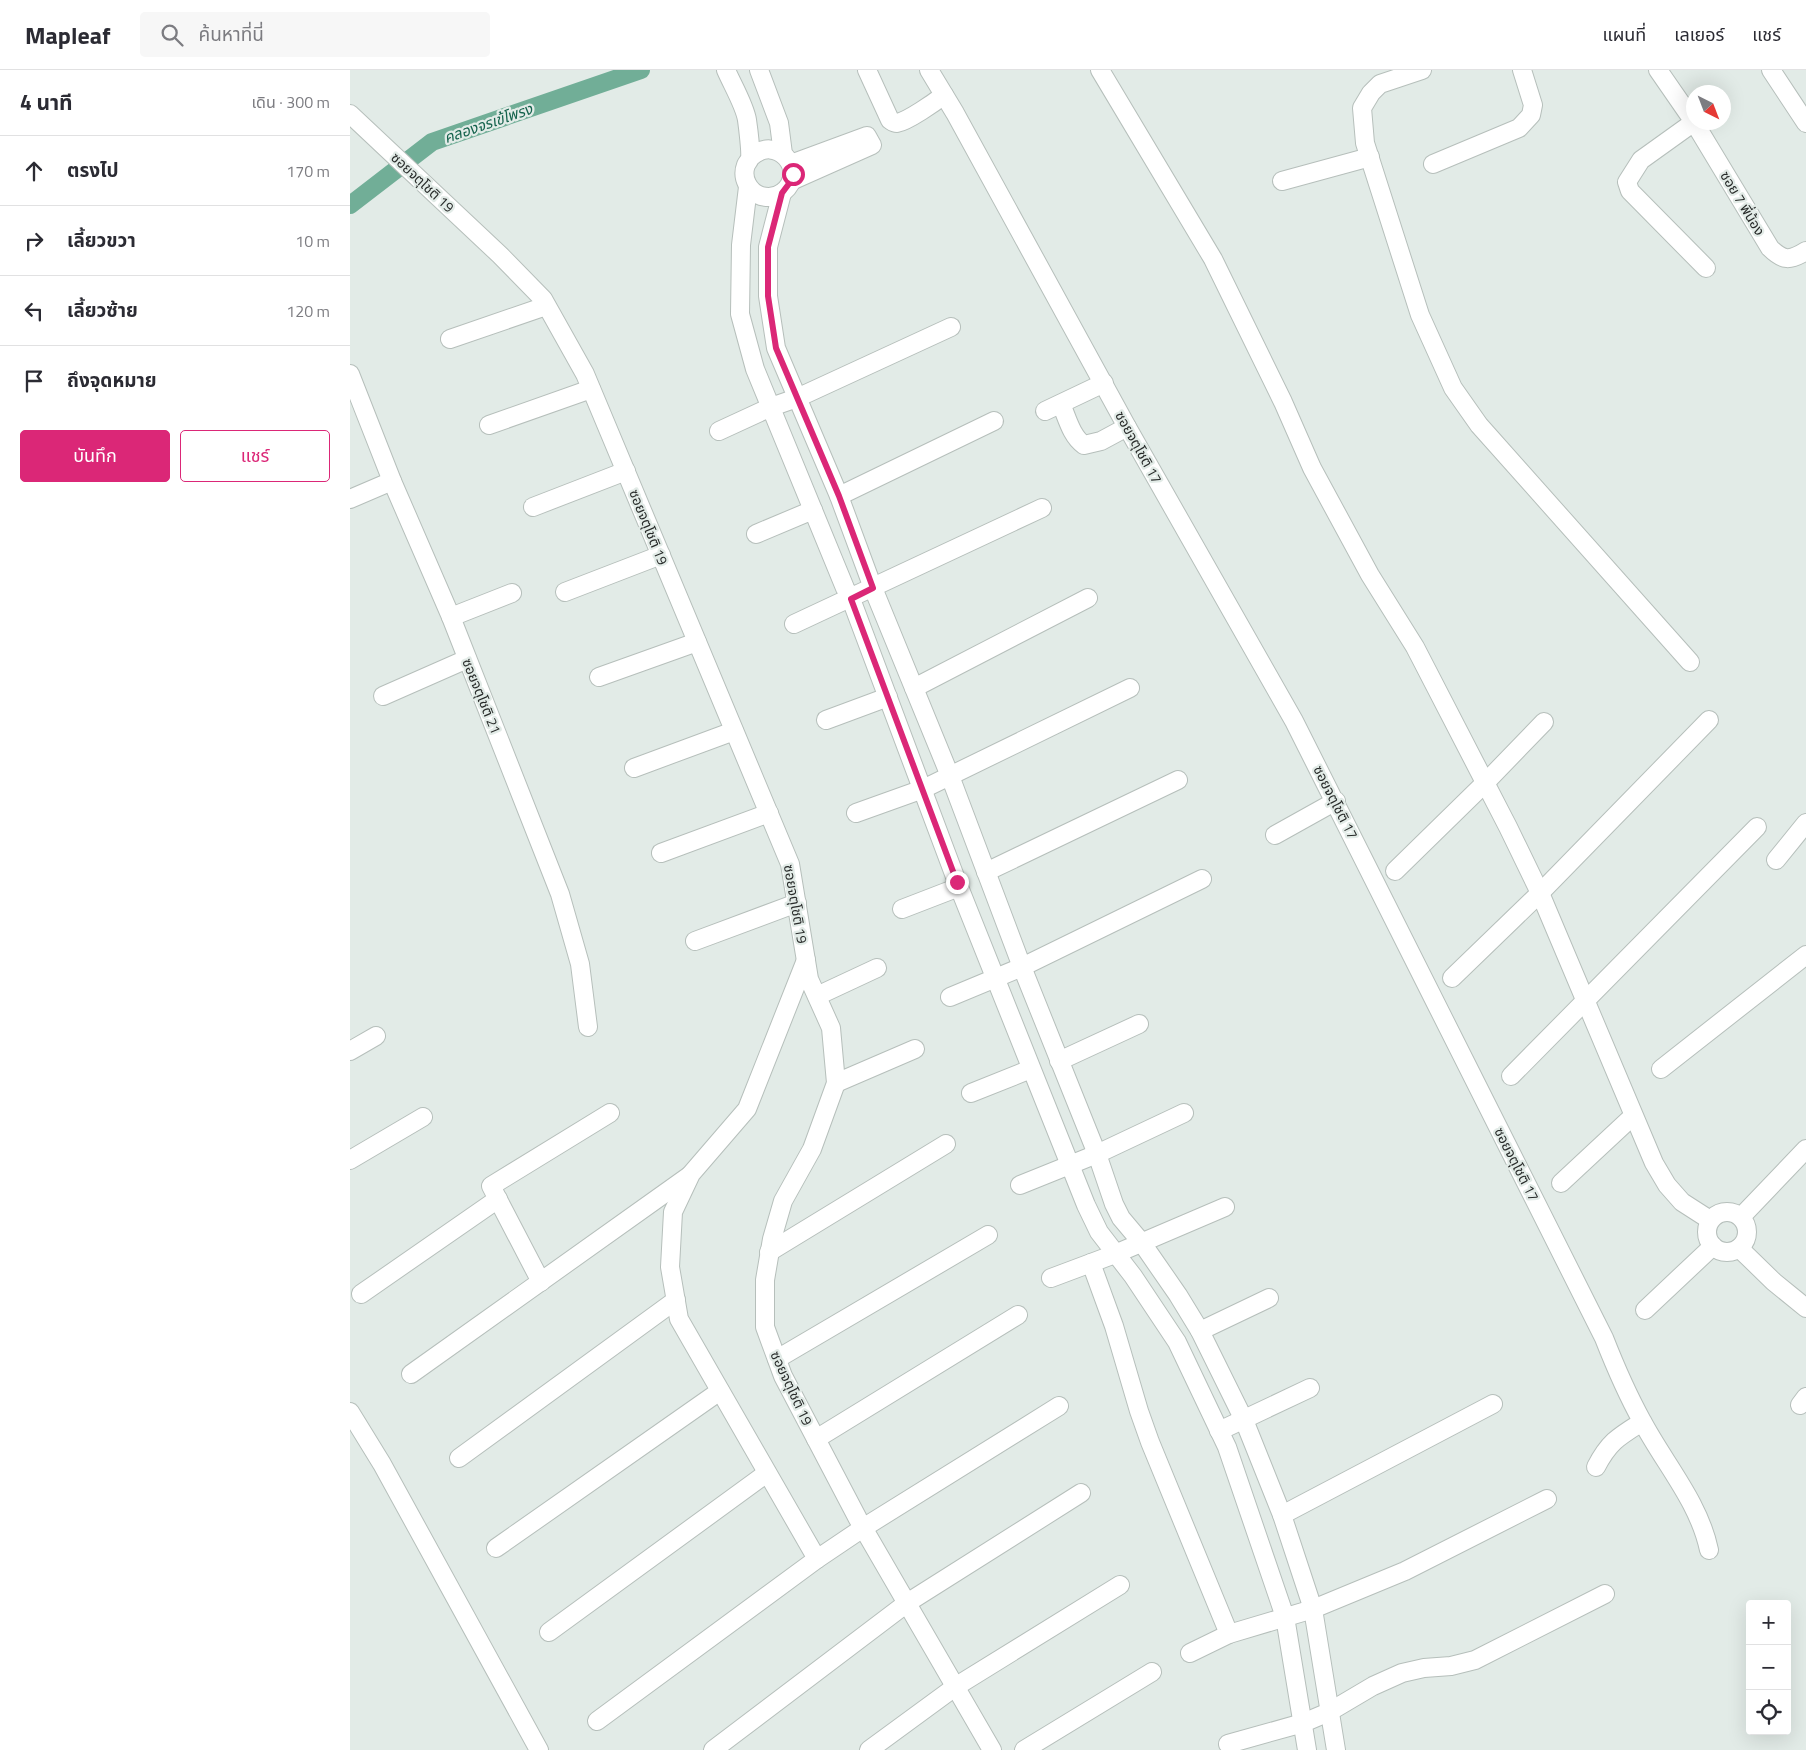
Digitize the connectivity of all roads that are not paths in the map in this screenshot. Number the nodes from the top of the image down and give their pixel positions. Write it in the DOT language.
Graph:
graph roads {
  1 [pos="726,70"];
  2 [pos="759,70"];
  3 [pos="867,70"];
  4 [pos="929,70"];
  5 [pos="1100,70"];
  6 [pos="1422,70"];
  7 [pos="1522,70"];
  8 [pos="1658,70"];
  9 [pos="1771,70"];
  10 [pos="944,95"];
  11 [pos="1686,110"];
  12 [pos="350,114"];
  13 [pos="1806,123"];
  14 [pos="1686,128"];
  15 [pos="1699,130"];
  16 [pos="750,158"];
  17 [pos="1370,158"];
  18 [pos="1433,164"];
  19 [pos="787,173"];
  20 [pos="1282,181"];
  21 [pos="748,187"];
  22 [pos="1806,251"];
  23 [pos="1706,268"];
  24 [pos="546,306"];
  25 [pos="951,327"];
  26 [pos="450,339"];
  27 [pos="350,374"];
  28 [pos="1104,383"];
  29 [pos="591,389"];
  30 [pos="797,398"];
  31 [pos="355,399"];
  32 [pos="770,407"];
  33 [pos="994,421"];
  34 [pos="489,425"];
  35 [pos="1127,427"];
  36 [pos="719,431"];
  37 [pos="626,471"];
  38 [pos="392,481"];
  39 [pos="839,496"];
  40 [pos="350,499"];
  41 [pos="533,507"];
  42 [pos="1042,508"];
  43 [pos="813,510"];
  44 [pos="756,534"];
  45 [pos="661,555"];
  46 [pos="873,588"];
  47 [pos="564,592"];
  48 [pos="512,593"];
  49 [pos="1088,598"];
  50 [pos="851,599"];
  51 [pos="451,617"];
  52 [pos="794,624"];
  53 [pos="696,642"];
  54 [pos="467,659"];
  55 [pos="1690,662"];
  56 [pos="599,677"];
  57 [pos="914,688"];
  58 [pos="1130,688"];
  59 [pos="383,696"];
  60 [pos="888,696"];
  61 [pos="826,720"];
  62 [pos="1709,720"];
  63 [pos="1544,722"];
  64 [pos="734,731"];
  65 [pos="634,768"];
  66 [pos="950,776"];
  67 [pos="1178,780"];
  68 [pos="1485,783"];
  69 [pos="923,789"];
  70 [pos="1336,801"];
  71 [pos="769,813"];
  72 [pos="856,813"];
  73 [pos="1806,823"];
  74 [pos="1757,827"];
  75 [pos="1275,835"];
  76 [pos="661,853"];
  77 [pos="1776,860"];
  78 [pos="1394,871"];
  79 [pos="986,872"];
  80 [pos="1202,880"];
  81 [pos="959,887"];
  82 [pos="1540,892"];
  83 [pos="797,903"];
  84 [pos="902,909"];
  85 [pos="695,941"];
  86 [pos="1806,955"];
  87 [pos="806,959"];
  88 [pos="1022,967"];
  89 [pos="877,968"];
  90 [pos="1452,978"];
  91 [pos="996,979"];
  92 [pos="817,996"];
  93 [pos="950,997"];
  94 [pos="1586,1000"];
  95 [pos="1138,1024"];
  96 [pos="588,1027"];
  97 [pos="376,1036"];
  98 [pos="915,1049"];
  99 [pos="350,1052"];
  100 [pos="1059,1061"];
  101 [pos="1031,1069"];
  102 [pos="1661,1069"];
  103 [pos="1511,1076"];
  104 [pos="836,1083"];
  105 [pos="971,1093"];
  106 [pos="610,1113"];
  107 [pos="1184,1113"];
  108 [pos="1633,1116"];
  109 [pos="423,1117"];
  110 [pos="946,1144"];
  111 [pos="1806,1149"];
  112 [pos="352,1153"];
  113 [pos="1097,1154"];
  114 [pos="1071,1165"];
  115 [pos="691,1174"];
  116 [pos="1562,1184"];
  117 [pos="1020,1185"];
  118 [pos="498,1199"];
  119 [pos="1226,1207"];
  120 [pos="1742,1217"];
  121 [pos="1710,1220"];
  122 [pos="988,1235"];
  123 [pos="1142,1243"];
  124 [pos="1712,1246"];
  125 [pos="1739,1248"];
  126 [pos="770,1252"];
  127 [pos="1115,1254"];
  128 [pos="1091,1262"];
  129 [pos="1051,1278"];
  130 [pos="541,1282"];
  131 [pos="362,1294"];
  132 [pos="1270,1298"];
  133 [pos="676,1300"];
  134 [pos="1806,1308"];
  135 [pos="1646,1310"];
  136 [pos="1018,1315"];
  137 [pos="1200,1331"];
  138 [pos="777,1359"];
  139 [pos="412,1374"];
  140 [pos="1310,1388"];
  141 [pos="720,1391"];
  142 [pos="1493,1404"];
  143 [pos="1059,1406"];
  144 [pos="350,1412"];
  145 [pos="1244,1420"];
  146 [pos="1642,1422"];
  147 [pos="1219,1431"];
  148 [pos="816,1439"];
  149 [pos="459,1458"];
  150 [pos="1596,1467"];
  151 [pos="767,1473"];
  152 [pos="1081,1493"];
  153 [pos="1547,1499"];
  154 [pos="1282,1515"];
  155 [pos="863,1528"];
  156 [pos="496,1548"];
  157 [pos="1709,1550"];
  158 [pos="817,1559"];
  159 [pos="1120,1584"];
  160 [pos="1605,1594"];
  161 [pos="907,1603"];
  162 [pos="1313,1609"];
  163 [pos="1285,1617"];
  164 [pos="549,1632"];
  165 [pos="1229,1634"];
  166 [pos="1190,1653"];
  167 [pos="1152,1672"];
  168 [pos="955,1687"];
  169 [pos="1329,1712"];
  170 [pos="597,1721"];
  171 [pos="1303,1723"];
  172 [pos="1228,1744"];
  173 [pos="539,1750"];
  174 [pos="713,1750"];
  175 [pos="869,1750"];
  176 [pos="992,1750"];
  177 [pos="1024,1750"];
  178 [pos="1308,1750"];
  179 [pos="1336,1750"];
  1 -- 16 [label="street"];
  2 -- 19 [label="street"];
  3 -- 10 [label="street"];
  4 -- 10 [label="street, ซอยจตุโชติ 17"];
  5 -- 68 [label="street"];
  6 -- 17 [label="street"];
  7 -- 18 [label="street"];
  8 -- 11 [label="street, ซอย 7 พี่น้อง"];
  9 -- 13 [label="street"];
  10 -- 28 [label="street, ซอยจตุโชติ 17"];
  12 -- 24 [label="street, ซอยจตุโชติ 19"];
  14 -- 23 [label="street"];
  15 -- 22 [label="street, ซอย 7 พี่น้อง"];
  16 -- 19 [label="street"];
  16 -- 21 [label="street"];
  17 -- 20 [label="street"];
  17 -- 55 [label="street"];
  19 -- 21 [label="street"];
  19 -- 30 [label="street"];
  21 -- 32 [label="street"];
  24 -- 26 [label="street"];
  24 -- 29 [label="street, ซอยจตุโชติ 19"];
  25 -- 30 [label="street"];
  27 -- 31 [label="street, ซอยจตุโชติ 21"];
  28 -- 35 [label="street, ซอยจตุโชติ 17"];
  28 -- 35 [label="street"];
  29 -- 34 [label="street"];
  29 -- 37 [label="street, ซอยจตุโชติ 19"];
  30 -- 32 [label="street"];
  30 -- 39 [label="street"];
  31 -- 38 [label="street, ซอยจตุโชติ 21"];
  32 -- 36 [label="street"];
  32 -- 43 [label="street"];
  33 -- 39 [label="street"];
  35 -- 70 [label="street, ซอยจตุโชติ 17"];
  37 -- 41 [label="street"];
  37 -- 45 [label="street, ซอยจตุโชติ 19"];
  38 -- 40 [label="street"];
  38 -- 51 [label="street, ซอยจตุโชติ 21"];
  39 -- 46 [label="street"];
  42 -- 46 [label="street"];
  43 -- 44 [label="street"];
  43 -- 50 [label="street"];
  45 -- 47 [label="street"];
  45 -- 53 [label="street, ซอยจตุโชติ 19"];
  46 -- 50 [label="street"];
  46 -- 57 [label="street"];
  48 -- 51 [label="street"];
  49 -- 57 [label="street"];
  50 -- 52 [label="street"];
  50 -- 60 [label="street"];
  51 -- 54 [label="street, ซอยจตุโชติ 21"];
  53 -- 56 [label="street"];
  53 -- 64 [label="street, ซอยจตุโชติ 19"];
  54 -- 59 [label="street"];
  54 -- 96 [label="street, ซอยจตุโชติ 21"];
  57 -- 66 [label="street"];
  58 -- 66 [label="street"];
  60 -- 61 [label="street"];
  60 -- 69 [label="street"];
  62 -- 82 [label="street"];
  63 -- 68 [label="street"];
  64 -- 65 [label="street"];
  64 -- 71 [label="street, ซอยจตุโชติ 19"];
  66 -- 69 [label="street"];
  66 -- 79 [label="street"];
  67 -- 79 [label="street"];
  68 -- 78 [label="street"];
  68 -- 82 [label="street"];
  69 -- 72 [label="street"];
  69 -- 81 [label="street"];
  70 -- 75 [label="street"];
  70 -- 146 [label="street, ซอยจตุโชติ 17"];
  71 -- 76 [label="street"];
  71 -- 83 [label="street, ซอยจตุโชติ 19"];
  73 -- 77 [label="street"];
  74 -- 94 [label="street"];
  79 -- 88 [label="street"];
  80 -- 88 [label="street"];
  81 -- 84 [label="street"];
  81 -- 91 [label="street"];
  82 -- 90 [label="street"];
  82 -- 94 [label="street"];
  83 -- 85 [label="street"];
  83 -- 87 [label="street, ซอยจตุโชติ 19"];
  86 -- 102 [label="street"];
  87 -- 92 [label="street, ซอยจตุโชติ 19"];
  87 -- 115 [label="street"];
  88 -- 91 [label="street"];
  88 -- 100 [label="street"];
  89 -- 92 [label="street"];
  91 -- 93 [label="street"];
  91 -- 101 [label="street"];
  92 -- 104 [label="street, ซอยจตุโชติ 19"];
  94 -- 103 [label="street"];
  94 -- 108 [label="street"];
  95 -- 100 [label="street"];
  97 -- 99 [label="street"];
  98 -- 104 [label="street"];
  100 -- 113 [label="street"];
  101 -- 105 [label="street"];
  101 -- 114 [label="street"];
  104 -- 126 [label="street, ซอยจตุโชติ 19"];
  106 -- 118 [label="street"];
  107 -- 113 [label="street"];
  108 -- 116 [label="street"];
  108 -- 121 [label="street"];
  109 -- 112 [label="street"];
  110 -- 126 [label="street"];
  111 -- 120 [label="street"];
  113 -- 114 [label="street"];
  113 -- 123 [label="street"];
  114 -- 117 [label="street"];
  114 -- 127 [label="street"];
  115 -- 130 [label="street"];
  115 -- 133 [label="street"];
  118 -- 130 [label="street"];
  118 -- 131 [label="street"];
  119 -- 123 [label="street"];
  120 -- 121 [label="street"];
  120 -- 125 [label="street"];
  121 -- 124 [label="street"];
  122 -- 138 [label="street"];
  123 -- 127 [label="street"];
  123 -- 137 [label="street"];
  124 -- 125 [label="street"];
  124 -- 135 [label="street"];
  125 -- 134 [label="street"];
  126 -- 138 [label="street, ซอยจตุโชติ 19"];
  127 -- 128 [label="street"];
  127 -- 147 [label="street"];
  128 -- 129 [label="street"];
  128 -- 165 [label="street"];
  130 -- 139 [label="street"];
  132 -- 137 [label="street"];
  133 -- 141 [label="street"];
  133 -- 149 [label="street"];
  136 -- 148 [label="street"];
  137 -- 145 [label="street"];
  138 -- 148 [label="street, ซอยจตุโชติ 19"];
  140 -- 145 [label="street"];
  141 -- 151 [label="street"];
  141 -- 156 [label="street"];
  142 -- 154 [label="street"];
  143 -- 155 [label="street"];
  144 -- 173 [label="street"];
  145 -- 147 [label="street"];
  145 -- 154 [label="street"];
  146 -- 150 [label="street"];
  146 -- 157 [label="street, ซอยจตุโชติ 17"];
  147 -- 163 [label="street"];
  148 -- 155 [label="street, ซอยจตุโชติ 19"];
  151 -- 158 [label="street"];
  151 -- 164 [label="street"];
  152 -- 161 [label="street"];
  153 -- 162 [label="street"];
  154 -- 162 [label="street"];
  155 -- 158 [label="street"];
  155 -- 161 [label="street, ซอยจตุโชติ 19"];
  158 -- 170 [label="street"];
  159 -- 168 [label="street"];
  160 -- 169 [label="street"];
  161 -- 168 [label="street, ซอยจตุโชติ 19"];
  161 -- 174 [label="street"];
  162 -- 163 [label="street"];
  162 -- 169 [label="street"];
  163 -- 165 [label="street"];
  163 -- 171 [label="street"];
  165 -- 166 [label="street"];
  167 -- 177 [label="street"];
  168 -- 175 [label="street"];
  168 -- 176 [label="street, ซอยจตุโชติ 19"];
  169 -- 171 [label="street"];
  169 -- 179 [label="street"];
  171 -- 172 [label="street"];
  171 -- 178 [label="street"];
}
